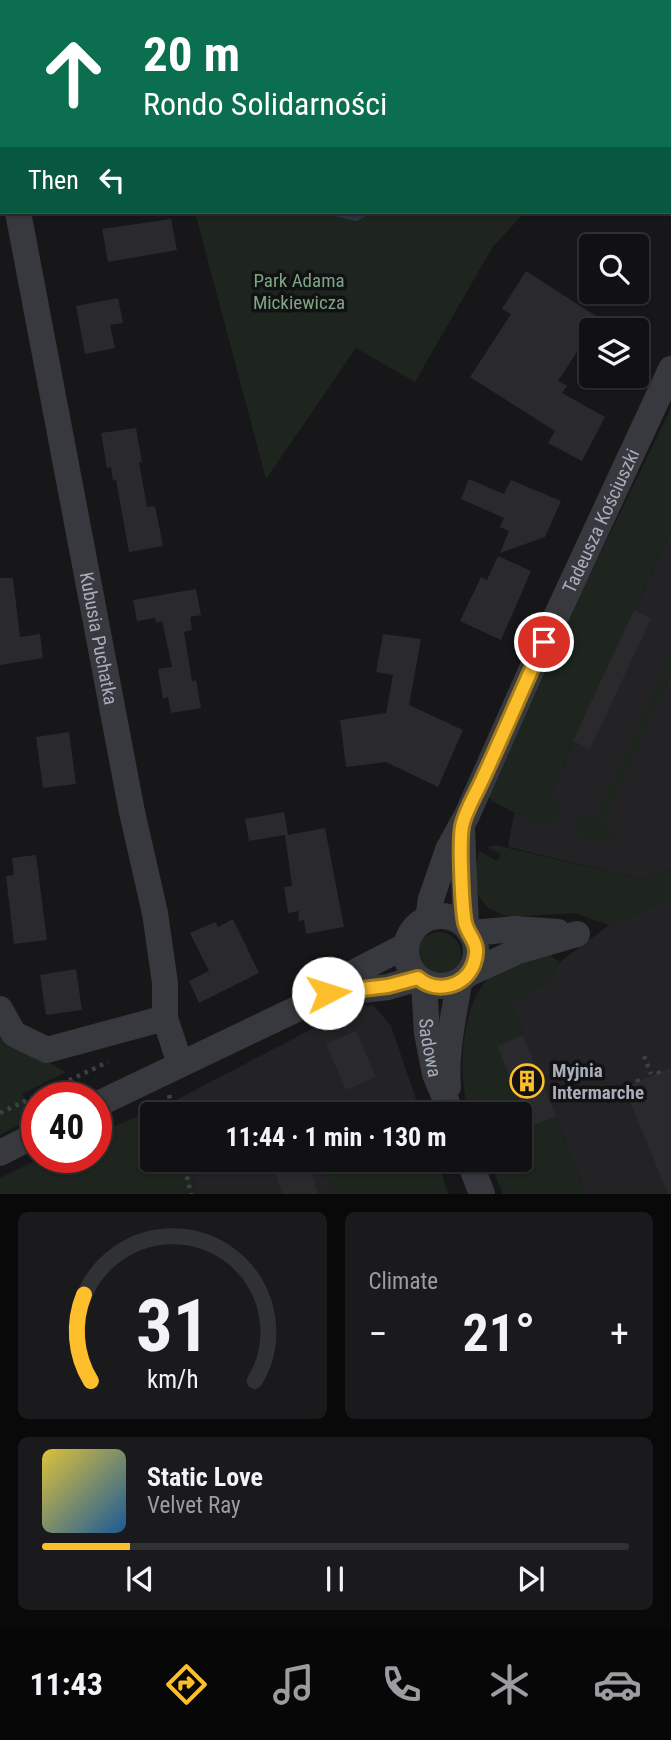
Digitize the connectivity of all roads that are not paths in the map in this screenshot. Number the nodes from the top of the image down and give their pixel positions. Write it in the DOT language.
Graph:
graph roads {
  1 [pos="18,214"];
  2 [pos="671,369"];
  3 [pos="462,826"];
  4 [pos="428,918"];
  5 [pos="469,930"];
  6 [pos="405,947"];
  7 [pos="464,978"];
  8 [pos="421,981"];
  9 [pos="328,993"];
  10 [pos="0,1009"];
  11 [pos="165,1018"];
  12 [pos="180,1064"];
  13 [pos="112,1097"];
  14 [pos="447,1102"];
  15 [pos="450,1102"];
  16 [pos="21,1142"];
  17 [pos="0,1153"];
  18 [pos="474,1172"];
  19 [pos="482,1194"];
  1 -- 11 [label="street, Kubusia Puchatka"];
  2 -- 3 [label="street, Tadeusza Kościuszki"];
  3 -- 4 [label="street, Tadeusza Kościuszki"];
  3 -- 5 [label="street, Tadeusza Kościuszki"];
  4 -- 5 [label="street"];
  4 -- 6 [label="street"];
  5 -- 7 [label="street"];
  5 -- 7 [label="street"];
  6 -- 8 [label="street"];
  6 -- 9 [label="street"];
  7 -- 8 [label="street"];
  7 -- 15 [label="street, Sadowa"];
  8 -- 9 [label="street"];
  8 -- 14 [label="street, Sadowa"];
  9 -- 12 [label="street"];
  10 -- 11 [label="street"];
  11 -- 12 [label="street, Kubusia Puchatka"];
  12 -- 13 [label="street"];
  16 -- 17 [label="street"];
  18 -- 19 [label="street"];
}
